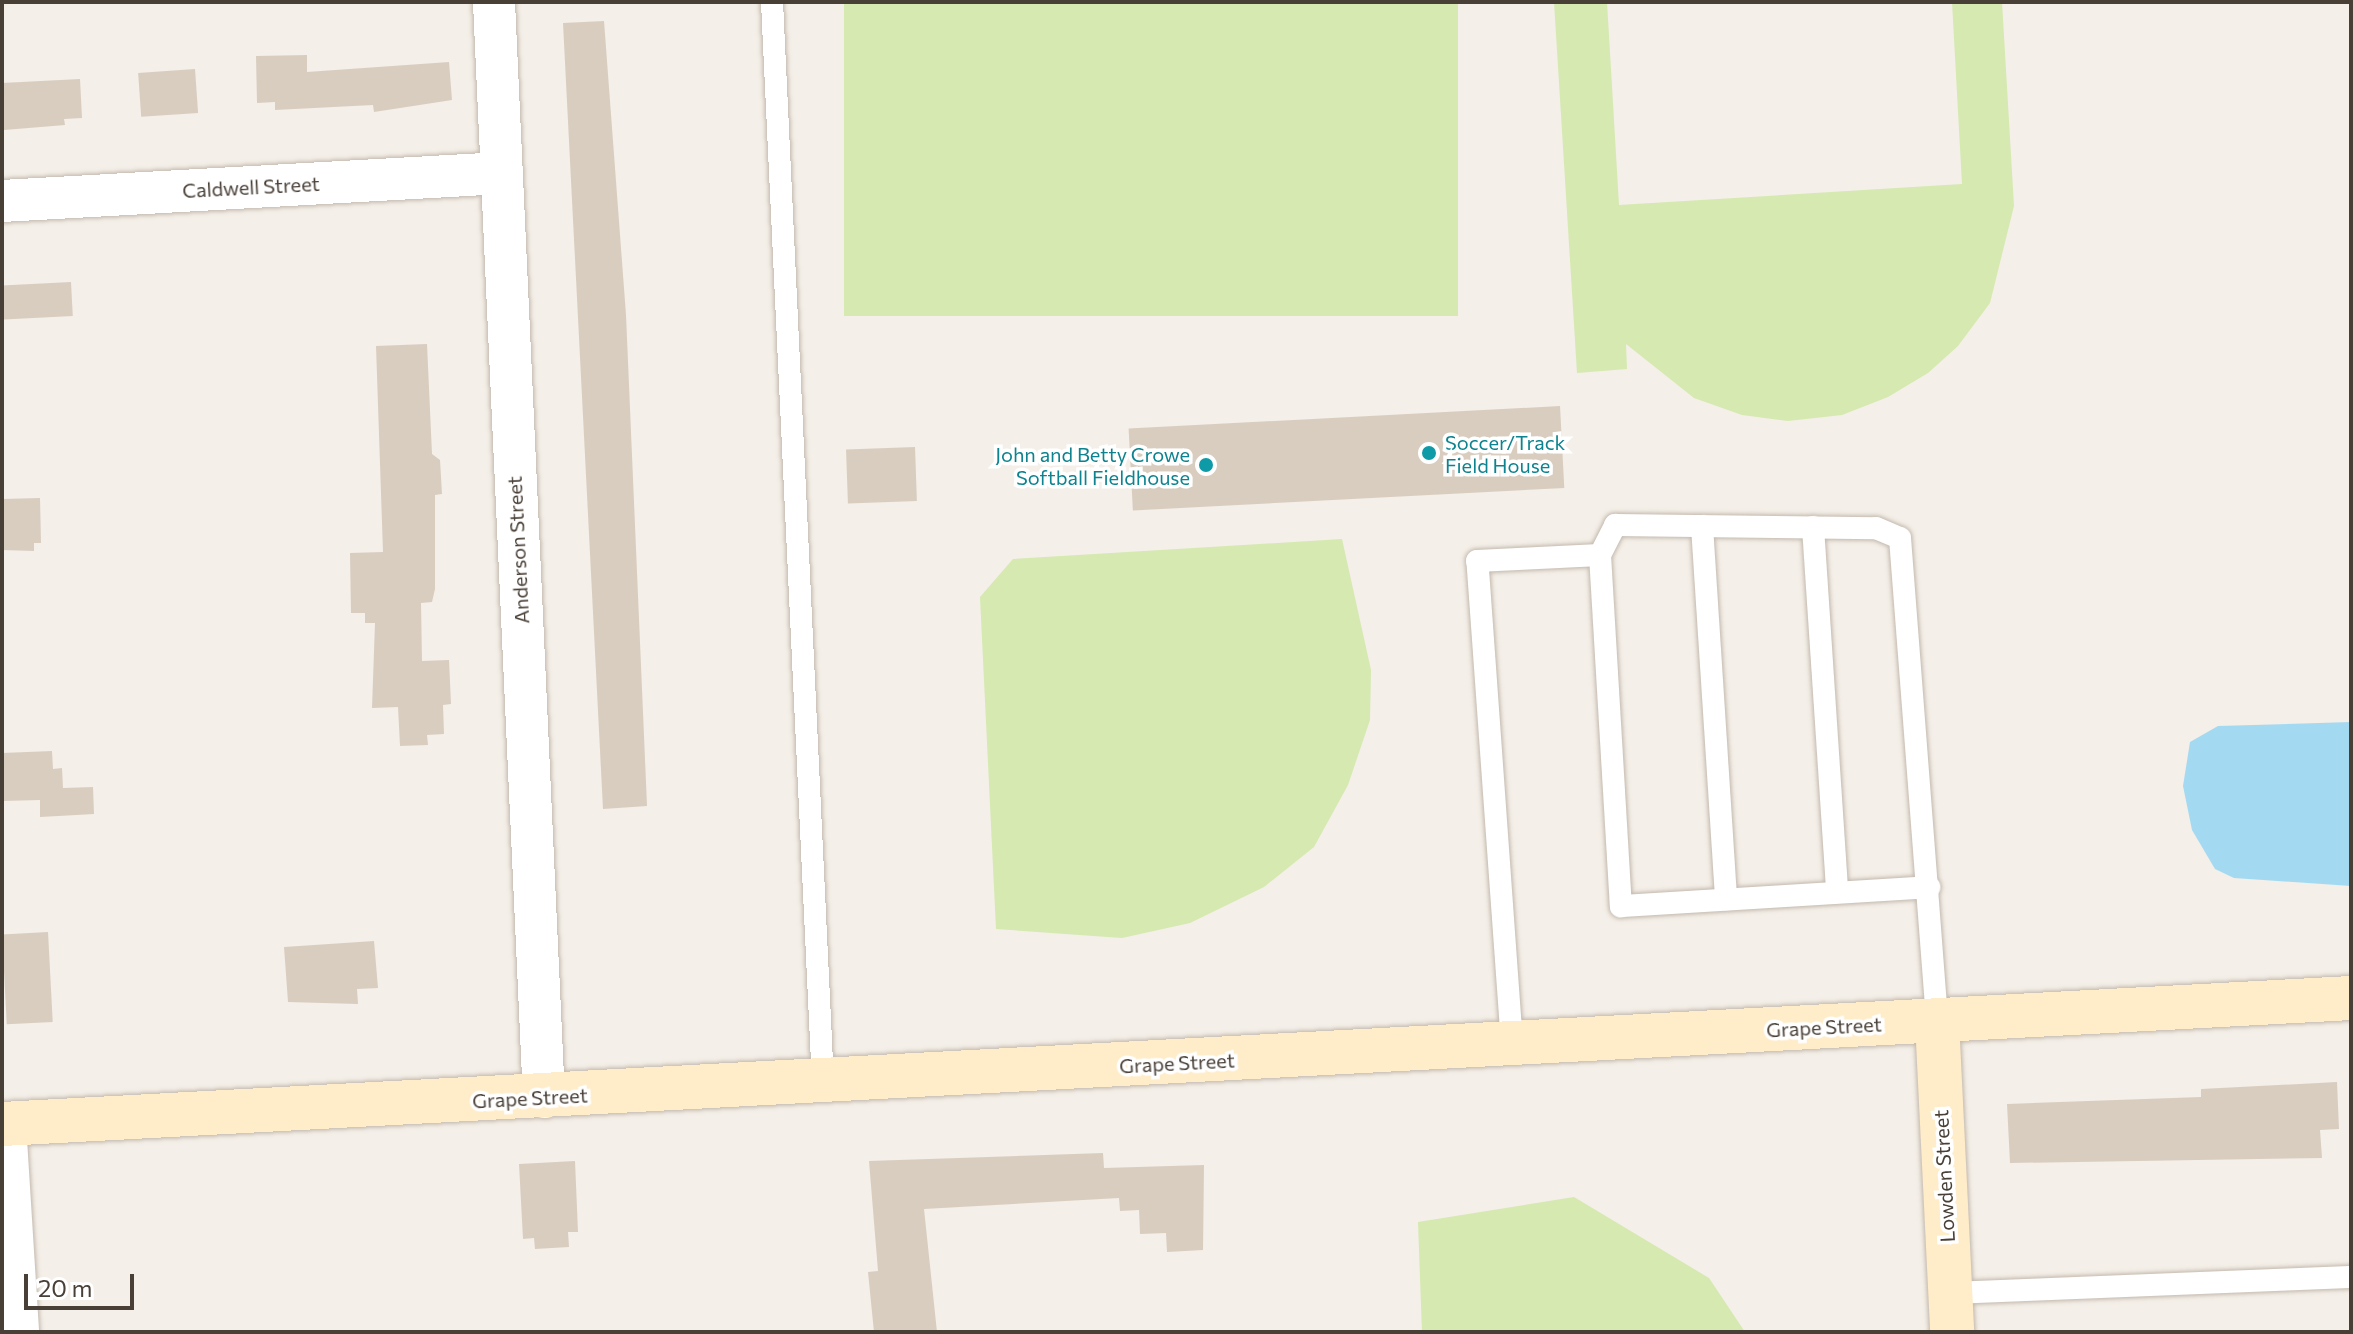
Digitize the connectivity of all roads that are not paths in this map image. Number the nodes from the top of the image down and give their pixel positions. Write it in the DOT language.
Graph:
graph roads {
  1 [pos="494,2"];
  2 [pos="772,2"];
  3 [pos="501,173"];
  4 [pos="2,201"];
  5 [pos="1702,526"];
  6 [pos="1813,527"];
  7 [pos="1600,555"];
  8 [pos="1929,887"];
  9 [pos="1837,892"];
  10 [pos="1726,899"];
  11 [pos="2351,998"];
  12 [pos="1937,1021"];
  13 [pos="1512,1044"];
  14 [pos="823,1082"];
  15 [pos="544,1097"];
  16 [pos="4,1124"];
  17 [pos="2351,1277"];
  18 [pos="1951,1313"];
  19 [pos="18,1332"];
  1 -- 3 [label="street, Anderson Street"];
  2 -- 14 [label="lane"];
  3 -- 4 [label="street, Caldwell Street"];
  3 -- 15 [label="street, Anderson Street"];
  5 -- 6 [label="lane"];
  5 -- 7 [label="lane"];
  5 -- 10 [label="lane"];
  6 -- 8 [label="lane"];
  6 -- 9 [label="lane"];
  7 -- 10 [label="lane"];
  7 -- 13 [label="lane"];
  8 -- 9 [label="lane"];
  8 -- 12 [label="lane"];
  9 -- 10 [label="lane"];
  11 -- 12 [label="street, Grape Street"];
  12 -- 13 [label="street, Grape Street"];
  12 -- 18 [label="street, Lowden Street"];
  13 -- 14 [label="street, Grape Street"];
  14 -- 15 [label="street, Grape Street"];
  15 -- 16 [label="street, Grape Street"];
  16 -- 19 [label="street"];
  17 -- 18 [label="lane"];
}
